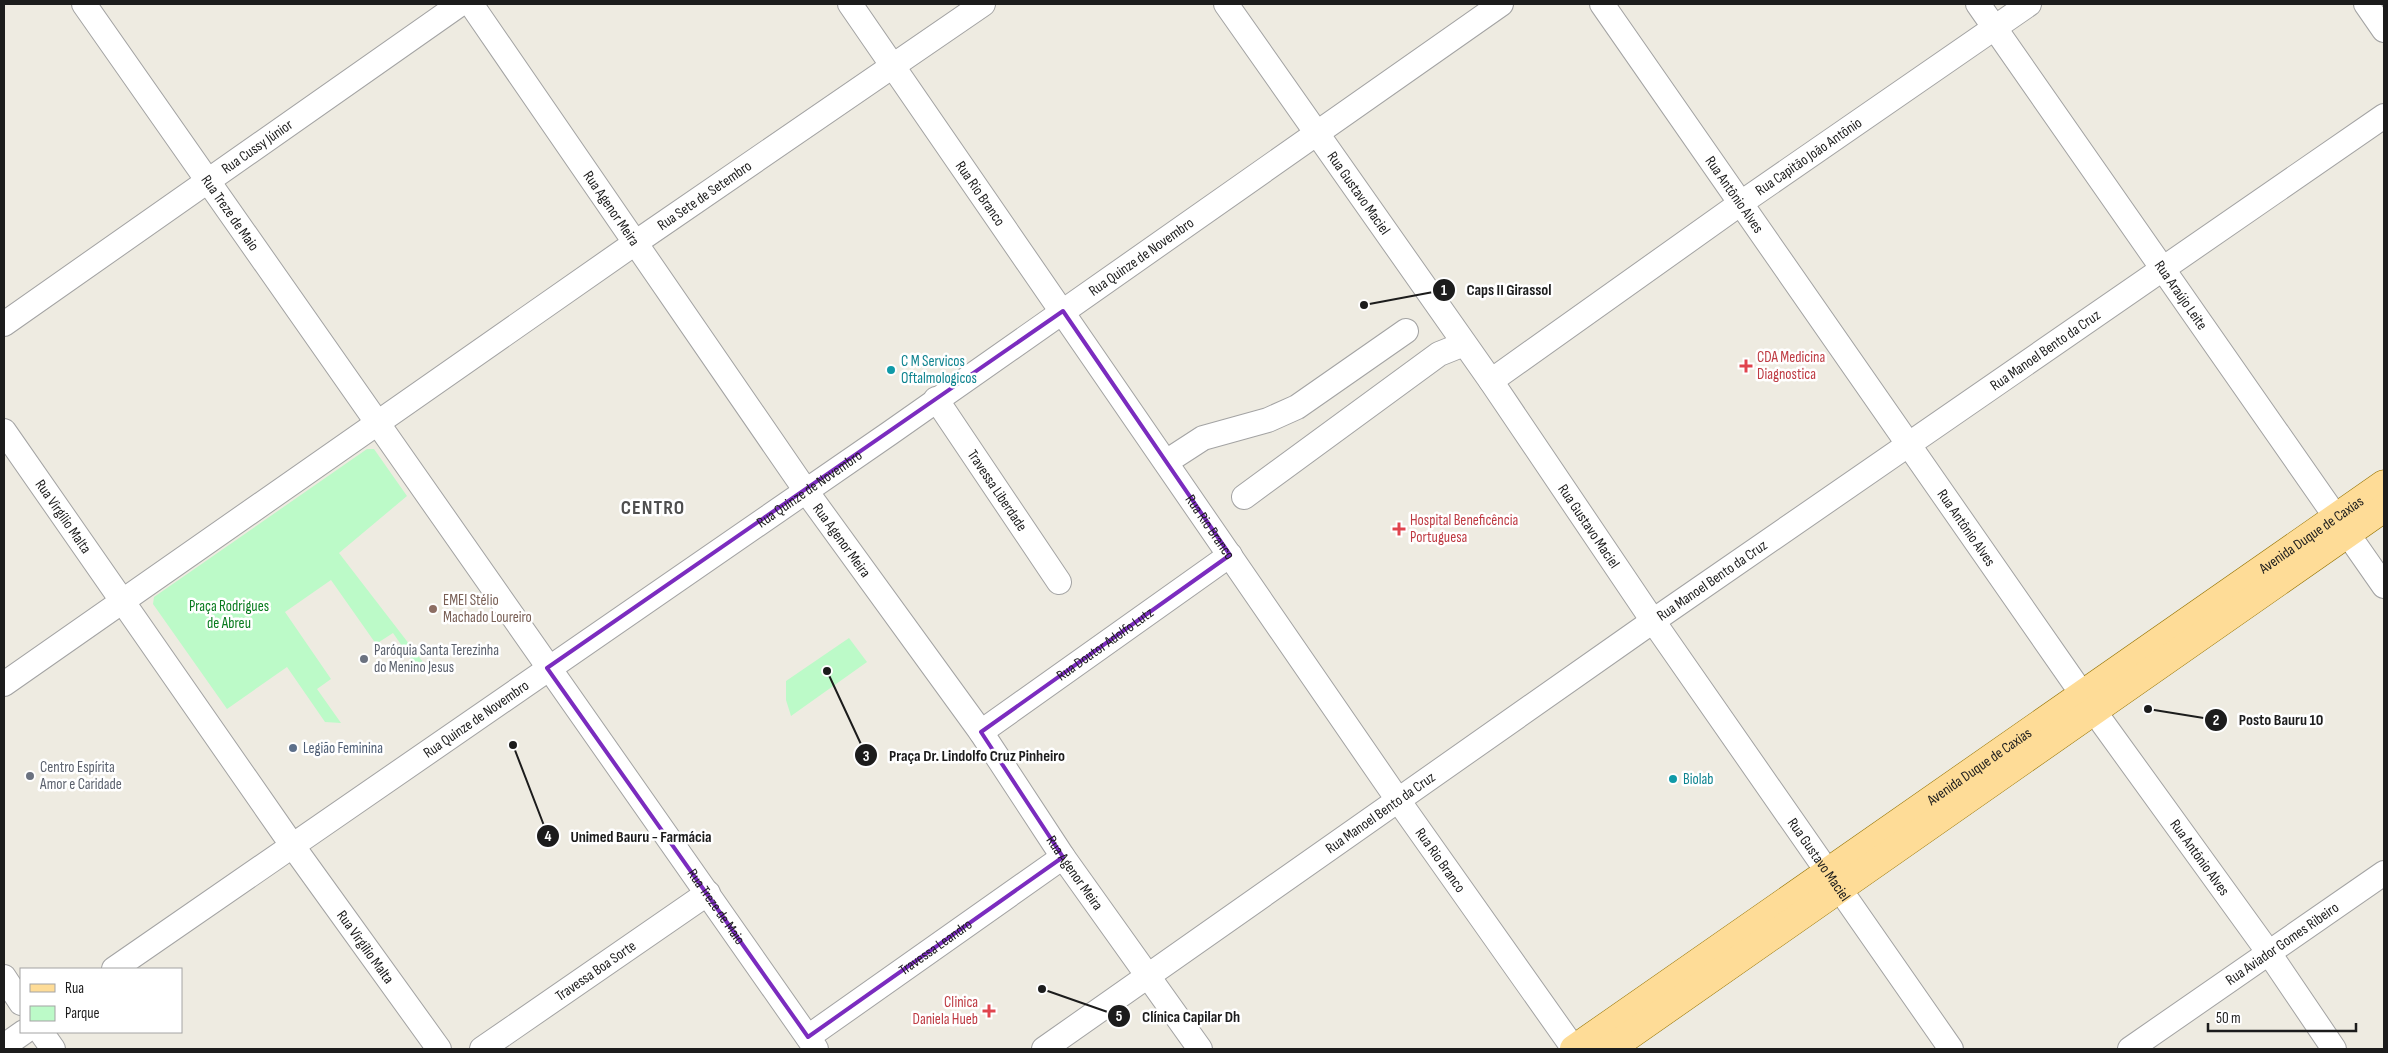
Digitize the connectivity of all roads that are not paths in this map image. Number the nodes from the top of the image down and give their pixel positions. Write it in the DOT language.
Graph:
graph roads {
  1 [pos="84,4"];
  2 [pos="460,4"];
  3 [pos="471,4"];
  4 [pos="850,4"];
  5 [pos="983,4"];
  6 [pos="1226,4"];
  7 [pos="1501,4"];
  8 [pos="1602,4"];
  9 [pos="1978,4"];
  10 [pos="2029,4"];
  11 [pos="2366,4"];
  12 [pos="1994,28"];
  13 [pos="2384,30"];
  14 [pos="893,66"];
  15 [pos="2384,116"];
  16 [pos="1316,133"];
  17 [pos="208,180"];
  18 [pos="1741,203"];
  19 [pos="635,242"];
  20 [pos="2163,268"];
  21 [pos="1063,311"];
  22 [pos="4,324"];
  23 [pos="1406,331"];
  24 [pos="1464,344"];
  25 [pos="1491,382"];
  26 [pos="936,399"];
  27 [pos="377,423"];
  28 [pos="4,431"];
  29 [pos="1910,445"];
  30 [pos="1166,462"];
  31 [pos="2384,484"];
  32 [pos="806,491"];
  33 [pos="1244,497"];
  34 [pos="2384,508"];
  35 [pos="2342,525"];
  36 [pos="1230,555"];
  37 [pos="1059,582"];
  38 [pos="2384,586"];
  39 [pos="124,600"];
  40 [pos="1653,621"];
  41 [pos="547,668"];
  42 [pos="4,684"];
  43 [pos="2088,702"];
  44 [pos="981,732"];
  45 [pos="1398,800"];
  46 [pos="292,846"];
  47 [pos="1063,857"];
  48 [pos="2384,873"];
  49 [pos="1834,880"];
  50 [pos="708,893"];
  51 [pos="2269,953"];
  52 [pos="115,968"];
  53 [pos="1148,976"];
  54 [pos="4,978"];
  55 [pos="20,1002"];
  56 [pos="23,1033"];
  57 [pos="42,1033"];
  58 [pos="812,1043"];
  59 [pos="4,1046"];
  60 [pos="53,1049"];
  61 [pos="439,1049"];
  62 [pos="482,1049"];
  63 [pos="1044,1049"];
  64 [pos="1200,1049"];
  65 [pos="1574,1049"];
  66 [pos="1610,1049"];
  67 [pos="1951,1049"];
  68 [pos="2130,1049"];
  69 [pos="2334,1049"];
  1 -- 17 [label="street, Rua Treze de Maio"];
  2 -- 17 [label="street, Rua Cussy Júnior"];
  3 -- 19 [label="street, Rua Agenor Meira"];
  4 -- 14 [label="street, Rua Rio Branco"];
  5 -- 14 [label="street, Rua Sete de Setembro"];
  6 -- 16 [label="street, Rua Gustavo Maciel"];
  7 -- 16 [label="street, Rua Quinze de Novembro"];
  8 -- 18 [label="street, Rua Antônio Alves"];
  9 -- 12 [label="street, Rua Araújo Leite"];
  10 -- 12 [label="street, Rua Capitão João Antônio"];
  11 -- 13 [label="street"];
  12 -- 18 [label="street, Rua Capitão João Antônio"];
  12 -- 20 [label="street, Rua Araújo Leite"];
  14 -- 19 [label="street, Rua Sete de Setembro"];
  14 -- 21 [label="street, Rua Rio Branco"];
  15 -- 20 [label="street, Rua Manoel Bento da Cruz"];
  16 -- 21 [label="street, Rua Quinze de Novembro"];
  16 -- 24 [label="street, Rua Gustavo Maciel"];
  17 -- 22 [label="street, Rua Cussy Júnior"];
  17 -- 27 [label="street, Rua Treze de Maio"];
  18 -- 25 [label="street, Rua Capitão João Antônio"];
  18 -- 29 [label="street, Rua Antônio Alves"];
  19 -- 27 [label="street, Rua Sete de Setembro"];
  19 -- 32 [label="street, Rua Agenor Meira"];
  20 -- 29 [label="street, Rua Manoel Bento da Cruz"];
  20 -- 35 [label="street, Rua Araújo Leite"];
  21 -- 26 [label="street, Rua Quinze de Novembro"];
  21 -- 30 [label="street, Rua Rio Branco"];
  23 -- 30 [label="street"];
  24 -- 25 [label="street, Rua Gustavo Maciel"];
  24 -- 33 [label="street"];
  25 -- 40 [label="street, Rua Gustavo Maciel"];
  26 -- 32 [label="street, Rua Quinze de Novembro"];
  26 -- 37 [label="street, Travessa Liberdade"];
  27 -- 39 [label="street"];
  27 -- 41 [label="street"];
  28 -- 39 [label="street, Rua Virgílio Malta"];
  29 -- 40 [label="street, Rua Manoel Bento da Cruz"];
  29 -- 43 [label="street, Rua Antônio Alves"];
  30 -- 36 [label="street, Rua Rio Branco"];
  31 -- 35 [label="main road, Avenida Duque de Caxias"];
  32 -- 41 [label="street, Rua Quinze de Novembro"];
  32 -- 44 [label="street, Rua Agenor Meira"];
  34 -- 35 [label="main road, Avenida Duque de Caxias"];
  35 -- 38 [label="street, Rua Araújo Leite"];
  35 -- 43 [label="main road, Avenida Duque de Caxias"];
  36 -- 44 [label="street, Rua Doutor Adolfo Lutz"];
  36 -- 45 [label="street, Rua Rio Branco"];
  39 -- 42 [label="street"];
  39 -- 46 [label="street"];
  40 -- 45 [label="street, Rua Manoel Bento da Cruz"];
  40 -- 49 [label="street, Rua Gustavo Maciel"];
  41 -- 46 [label="street, Rua Quinze de Novembro"];
  41 -- 50 [label="street, Rua Treze de Maio"];
  43 -- 49 [label="main road, Avenida Duque de Caxias"];
  43 -- 51 [label="street, Rua Antônio Alves"];
  44 -- 47 [label="street, Rua Agenor Meira"];
  45 -- 53 [label="street, Rua Manoel Bento da Cruz"];
  45 -- 65 [label="street, Rua Rio Branco"];
  46 -- 52 [label="street, Rua Quinze de Novembro"];
  46 -- 61 [label="street, Rua Virgílio Malta"];
  47 -- 53 [label="street, Rua Agenor Meira"];
  47 -- 58 [label="street, Travessa Leandro"];
  48 -- 51 [label="street, Rua Aviador Gomes Ribeiro"];
  49 -- 65 [label="main road, Avenida Duque de Caxias"];
  49 -- 66 [label="main road, Avenida Duque de Caxias"];
  49 -- 67 [label="street, Rua Gustavo Maciel"];
  50 -- 58 [label="street, Rua Treze de Maio"];
  50 -- 62 [label="street, Travessa Boa Sorte"];
  51 -- 68 [label="street, Rua Aviador Gomes Ribeiro"];
  51 -- 69 [label="street, Rua Antônio Alves"];
  53 -- 63 [label="street, Rua Manoel Bento da Cruz"];
  53 -- 64 [label="street, Rua Agenor Meira"];
  54 -- 55 [label="street"];
  56 -- 59 [label="street"];
  57 -- 60 [label="street"];
}
